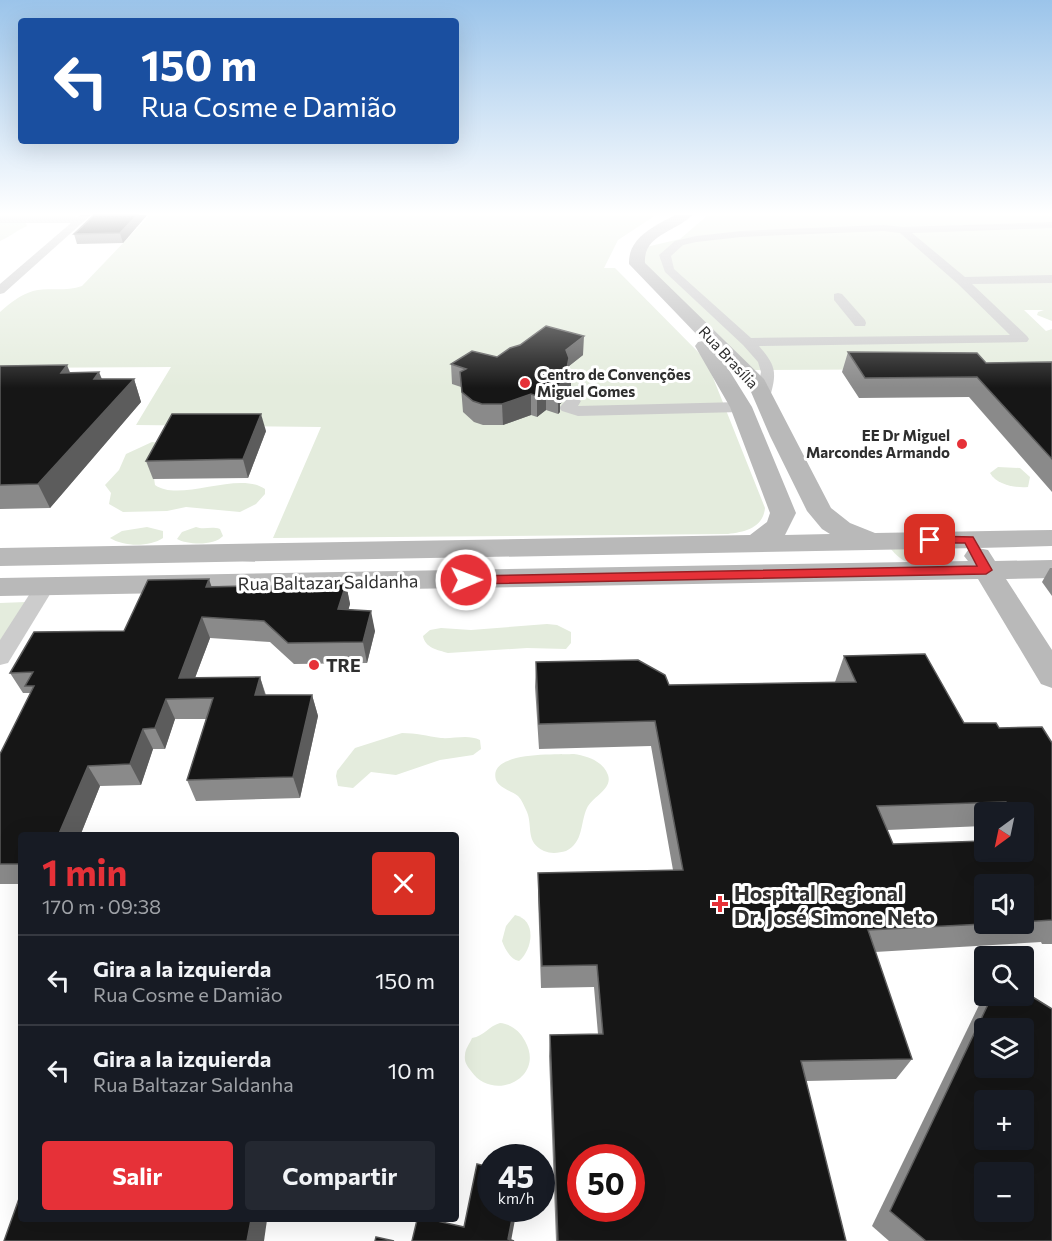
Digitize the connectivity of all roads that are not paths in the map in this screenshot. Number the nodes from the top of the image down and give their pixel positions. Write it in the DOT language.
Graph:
graph roads {
  1 [pos="19,273"];
  2 [pos="631,273"];
  3 [pos="647,273"];
  4 [pos="672,273"];
  5 [pos="953,273"];
  6 [pos="1052,279"];
  7 [pos="962,281"];
  8 [pos="0,290"];
  9 [pos="838,297"];
  10 [pos="866,331"];
  11 [pos="748,342"];
  12 [pos="763,397"];
  13 [pos="573,401"];
  14 [pos="741,407"];
  15 [pos="753,436"];
  16 [pos="781,436"];
  17 [pos="1052,538"];
  18 [pos="873,541"];
  19 [pos="756,543"];
  20 [pos="469,548"];
  21 [pos="977,554"];
  22 [pos="0,557"];
  23 [pos="1052,569"];
  24 [pos="466,580"];
  25 [pos="45,586"];
  26 [pos="0,587"];
  27 [pos="0,657"];
  28 [pos="1052,676"];
  1 -- 8 [label="street"];
  2 -- 14 [label="main road, Rua Brasília"];
  3 -- 12 [label="main road, Rua Brasília"];
  4 -- 11 [label="street"];
  5 -- 7 [label="street"];
  6 -- 7 [label="street"];
  7 -- 10 [label="street"];
  9 -- 10 [label="street"];
  10 -- 11 [label="street"];
  11 -- 12 [label="street"];
  12 -- 16 [label="main road, Rua Brasília"];
  13 -- 14 [label="street"];
  14 -- 15 [label="main road, Rua Brasília"];
  15 -- 16 [label="street"];
  15 -- 19 [label="main road, Rua Brasília"];
  16 -- 18 [label="main road, Rua Brasília"];
  17 -- 21 [label="main road, Rua Baltazar Saldanha"];
  18 -- 19 [label="main road, Rua Baltazar Saldanha"];
  18 -- 21 [label="main road, Rua Baltazar Saldanha"];
  19 -- 20 [label="main road, Rua Baltazar Saldanha"];
  20 -- 22 [label="main road, Rua Baltazar Saldanha"];
  20 -- 24 [label="main road"];
  21 -- 23 [label="main road, Rua Baltazar Saldanha"];
  21 -- 24 [label="main road, Rua Baltazar Saldanha"];
  21 -- 28 [label="main road"];
  24 -- 25 [label="main road, Rua Baltazar Saldanha"];
  25 -- 26 [label="main road, Rua Baltazar Saldanha"];
  25 -- 27 [label="street"];
}
